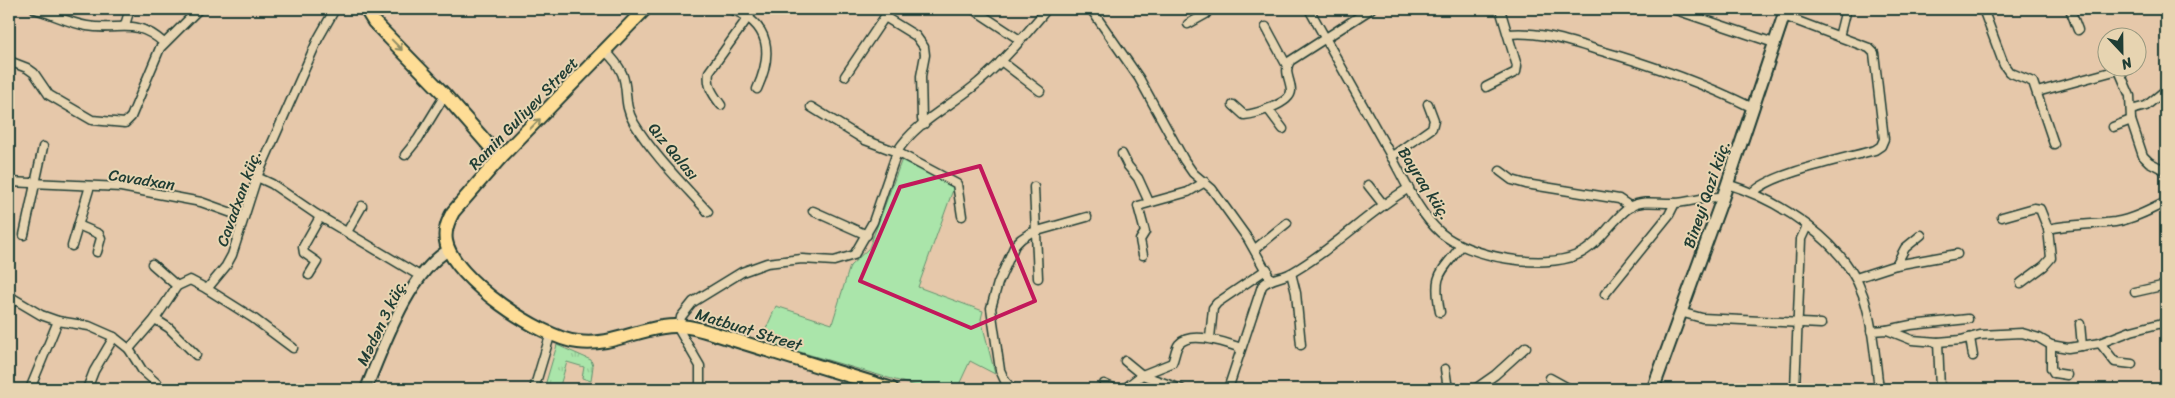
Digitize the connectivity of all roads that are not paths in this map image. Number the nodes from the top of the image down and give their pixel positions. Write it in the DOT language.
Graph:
graph roads {
  1 [pos="35,9"];
  2 [pos="199,9"];
  3 [pos="335,9"];
  4 [pos="366,9"];
  5 [pos="645,9"];
  6 [pos="731,9"];
  7 [pos="754,9"];
  8 [pos="890,9"];
  9 [pos="973,9"];
  10 [pos="1047,9"];
  11 [pos="1091,9"];
  12 [pos="1209,9"];
  13 [pos="1308,9"];
  14 [pos="1371,9"];
  15 [pos="1500,9"];
  16 [pos="1673,9"];
  17 [pos="1846,9"];
  18 [pos="1984,9"];
  19 [pos="2070,9"];
  20 [pos="129,12"];
  21 [pos="1785,12"];
  22 [pos="747,16"];
  23 [pos="885,17"];
  24 [pos="1188,24"];
  25 [pos="125,25"];
  26 [pos="1266,27"];
  27 [pos="2078,30"];
  28 [pos="1508,34"];
  29 [pos="1839,37"];
  30 [pos="1325,38"];
  31 [pos="1020,40"];
  32 [pos="164,43"];
  33 [pos="1774,43"];
  34 [pos="605,51"];
  35 [pos="9,61"];
  36 [pos="1001,61"];
  37 [pos="1287,66"];
  38 [pos="2098,75"];
  39 [pos="845,76"];
  40 [pos="2122,78"];
  41 [pos="1486,87"];
  42 [pos="757,89"];
  43 [pos="1040,91"];
  44 [pos="2037,92"];
  45 [pos="2162,93"];
  46 [pos="445,95"];
  47 [pos="1428,104"];
  48 [pos="721,105"];
  49 [pos="1233,105"];
  50 [pos="811,107"];
  51 [pos="1753,108"];
  52 [pos="1268,109"];
  53 [pos="2131,110"];
  54 [pos="2131,120"];
  55 [pos="924,124"];
  56 [pos="2113,127"];
  57 [pos="1283,129"];
  58 [pos="2054,144"];
  59 [pos="43,148"];
  60 [pos="897,152"];
  61 [pos="1122,154"];
  62 [pos="405,155"];
  63 [pos="1392,157"];
  64 [pos="500,158"];
  65 [pos="1500,171"];
  66 [pos="2166,171"];
  67 [pos="256,177"];
  68 [pos="9,182"];
  69 [pos="1205,182"];
  70 [pos="34,184"];
  71 [pos="1727,184"];
  72 [pos="1368,185"];
  73 [pos="90,186"];
  74 [pos="1034,188"];
  75 [pos="1409,188"];
  76 [pos="1754,192"];
  77 [pos="1723,197"];
  78 [pos="1149,202"];
  79 [pos="2166,202"];
  80 [pos="1675,203"];
  81 [pos="1383,204"];
  82 [pos="362,206"];
  83 [pos="1631,207"];
  84 [pos="813,211"];
  85 [pos="708,212"];
  86 [pos="962,216"];
  87 [pos="243,217"];
  88 [pos="320,217"];
  89 [pos="1087,217"];
  90 [pos="2002,217"];
  91 [pos="1287,223"];
  92 [pos="78,225"];
  93 [pos="1807,226"];
  94 [pos="2048,229"];
  95 [pos="347,232"];
  96 [pos="1035,232"];
  97 [pos="24,235"];
  98 [pos="867,235"];
  99 [pos="1921,235"];
  100 [pos="72,246"];
  101 [pos="1461,246"];
  102 [pos="1255,249"];
  103 [pos="449,250"];
  104 [pos="98,252"];
  105 [pos="1957,254"];
  106 [pos="1143,255"];
  107 [pos="152,264"];
  108 [pos="1896,266"];
  109 [pos="1267,269"];
  110 [pos="1291,274"];
  111 [pos="309,275"];
  112 [pos="420,276"];
  113 [pos="1038,278"];
  114 [pos="1856,278"];
  115 [pos="1271,280"];
  116 [pos="2021,282"];
  117 [pos="2166,285"];
  118 [pos="177,286"];
  119 [pos="207,289"];
  120 [pos="2135,292"];
  121 [pos="1606,294"];
  122 [pos="11,297"];
  123 [pos="9,308"];
  124 [pos="1440,312"];
  125 [pos="1680,312"];
  126 [pos="155,319"];
  127 [pos="1968,319"];
  128 [pos="58,321"];
  129 [pos="1799,322"];
  130 [pos="2166,322"];
  131 [pos="1821,324"];
  132 [pos="2080,324"];
  133 [pos="679,326"];
  134 [pos="1887,330"];
  135 [pos="1871,331"];
  136 [pos="550,336"];
  137 [pos="114,337"];
  138 [pos="1210,338"];
  139 [pos="1970,338"];
  140 [pos="1938,342"];
  141 [pos="2100,343"];
  142 [pos="1301,345"];
  143 [pos="2051,345"];
  144 [pos="1526,346"];
  145 [pos="2082,346"];
  146 [pos="293,348"];
  147 [pos="1241,348"];
  148 [pos="129,350"];
  149 [pos="196,355"];
  150 [pos="1973,356"];
  151 [pos="1126,360"];
  152 [pos="2132,364"];
  153 [pos="1445,369"];
  154 [pos="1142,375"];
  155 [pos="2067,376"];
  156 [pos="1550,378"];
  157 [pos="1104,384"];
  158 [pos="30,389"];
  159 [pos="87,389"];
  160 [pos="163,389"];
  161 [pos="333,389"];
  162 [pos="340,389"];
  163 [pos="366,389"];
  164 [pos="534,389"];
  165 [pos="700,389"];
  166 [pos="892,389"];
  167 [pos="1012,389"];
  168 [pos="1114,389"];
  169 [pos="1124,389"];
  170 [pos="1181,389"];
  171 [pos="1228,389"];
  172 [pos="1448,389"];
  173 [pos="1475,389"];
  174 [pos="1570,389"];
  175 [pos="1653,389"];
  176 [pos="1795,389"];
  177 [pos="1879,389"];
  178 [pos="1940,389"];
  1 -- 25 [label="street"];
  2 -- 32 [label="street"];
  3 -- 67 [label="street, Cavadxan küç."];
  4 -- 46 [label="main road, one-way"];
  5 -- 34 [label="main road, Ramin Guliyev Street"];
  6 -- 22 [label="street"];
  7 -- 22 [label="street"];
  8 -- 23 [label="street"];
  9 -- 31 [label="street"];
  10 -- 31 [label="street"];
  11 -- 69 [label="street"];
  12 -- 24 [label="street"];
  13 -- 30 [label="street, Bayraq küç."];
  14 -- 30 [label="street"];
  15 -- 28 [label="street"];
  16 -- 33 [label="street"];
  17 -- 29 [label="street"];
  18 -- 44 [label="street"];
  19 -- 27 [label="street"];
  20 -- 25 [label="street"];
  21 -- 29 [label="street"];
  21 -- 33 [label="main road, Bineyi Qazi küç."];
  22 -- 42 [label="street"];
  22 -- 48 [label="street"];
  23 -- 39 [label="street"];
  23 -- 55 [label="street"];
  25 -- 32 [label="street"];
  26 -- 37 [label="street"];
  28 -- 41 [label="street"];
  28 -- 51 [label="street"];
  29 -- 76 [label="street"];
  30 -- 37 [label="street"];
  30 -- 63 [label="street, Bayraq küç."];
  31 -- 36 [label="street"];
  32 -- 35 [label="street"];
  33 -- 51 [label="main road, Bineyi Qazi küç."];
  64 -- 34 [label="main road, Ramin Guliyev Street, one-way"];
  34 -- 85 [label="street, Qız Qalası"];
  36 -- 43 [label="street"];
  36 -- 55 [label="street"];
  37 -- 52 [label="street"];
  38 -- 44 [label="street"];
  40 -- 53 [label="street"];
  44 -- 58 [label="street"];
  45 -- 53 [label="street"];
  46 -- 62 [label="street"];
  46 -- 64 [label="main road"];
  47 -- 63 [label="street"];
  49 -- 52 [label="street"];
  50 -- 60 [label="street"];
  51 -- 71 [label="main road, Bineyi Qazi küç."];
  52 -- 57 [label="street"];
  53 -- 54 [label="street"];
  54 -- 56 [label="street"];
  54 -- 66 [label="street"];
  55 -- 60 [label="street"];
  59 -- 70 [label="street"];
  60 -- 86 [label="street"];
  60 -- 98 [label="street"];
  61 -- 78 [label="street"];
  63 -- 75 [label="street, Bayraq küç."];
  64 -- 103 [label="main road, Ramin Guliyev Street"];
  65 -- 83 [label="street"];
  67 -- 87 [label="street, Cavadxan küç."];
  67 -- 88 [label="street"];
  68 -- 70 [label="street, Cavadxan"];
  69 -- 78 [label="street"];
  69 -- 102 [label="street"];
  70 -- 73 [label="street, Cavadxan"];
  70 -- 97 [label="street"];
  71 -- 76 [label="street"];
  71 -- 77 [label="main road, Bineyi Qazi küç."];
  72 -- 81 [label="street"];
  73 -- 87 [label="street, Cavadxan"];
  73 -- 92 [label="street"];
  74 -- 96 [label="street"];
  75 -- 81 [label="street"];
  75 -- 101 [label="street, Bayraq küç."];
  76 -- 93 [label="street"];
  77 -- 80 [label="street"];
  77 -- 125 [label="main road, Bineyi Qazi küç."];
  78 -- 106 [label="street"];
  79 -- 94 [label="street"];
  80 -- 83 [label="street"];
  80 -- 121 [label="street"];
  81 -- 110 [label="street"];
  82 -- 95 [label="street"];
  83 -- 101 [label="street, Bayraq küç."];
  84 -- 98 [label="street"];
  87 -- 119 [label="street, Cavadxan küç."];
  88 -- 95 [label="street"];
  88 -- 111 [label="street"];
  89 -- 96 [label="street"];
  90 -- 94 [label="street"];
  91 -- 102 [label="street"];
  92 -- 100 [label="street"];
  92 -- 104 [label="street"];
  93 -- 114 [label="street"];
  93 -- 129 [label="street"];
  94 -- 116 [label="street"];
  95 -- 112 [label="street"];
  96 -- 113 [label="street"];
  96 -- 167 [label="street"];
  98 -- 133 [label="street"];
  99 -- 108 [label="street"];
  101 -- 124 [label="street"];
  102 -- 109 [label="street"];
  103 -- 112 [label="street, Mədən 3 küç."];
  103 -- 136 [label="main road, Matbuat Street"];
  105 -- 108 [label="street"];
  107 -- 118 [label="street"];
  108 -- 114 [label="street"];
  109 -- 115 [label="street"];
  109 -- 138 [label="street"];
  110 -- 115 [label="street"];
  110 -- 142 [label="street"];
  112 -- 163 [label="street, Mədən 3 küç."];
  114 -- 135 [label="street"];
  115 -- 147 [label="street"];
  117 -- 120 [label="street"];
  118 -- 119 [label="street"];
  118 -- 126 [label="street"];
  119 -- 146 [label="street"];
  122 -- 123 [label="street"];
  122 -- 128 [label="street"];
  125 -- 129 [label="street"];
  125 -- 175 [label="main road, Bineyi Qazi küç."];
  126 -- 148 [label="street"];
  126 -- 149 [label="street"];
  127 -- 134 [label="street"];
  128 -- 137 [label="street"];
  128 -- 158 [label="street"];
  129 -- 131 [label="street"];
  129 -- 176 [label="street"];
  130 -- 141 [label="street"];
  132 -- 145 [label="street"];
  133 -- 136 [label="main road, Matbuat Street"];
  133 -- 165 [label="street"];
  133 -- 166 [label="main road, Matbuat Street"];
  134 -- 135 [label="street"];
  134 -- 140 [label="street"];
  135 -- 177 [label="street"];
  136 -- 164 [label="street"];
  137 -- 148 [label="street"];
  137 -- 159 [label="street"];
  138 -- 147 [label="street"];
  138 -- 154 [label="street"];
  139 -- 140 [label="street"];
  139 -- 143 [label="street"];
  139 -- 150 [label="street"];
  140 -- 178 [label="street"];
  141 -- 145 [label="street"];
  141 -- 152 [label="street"];
  143 -- 145 [label="street"];
  143 -- 155 [label="street"];
  144 -- 173 [label="street"];
  147 -- 171 [label="street"];
  148 -- 160 [label="street"];
  151 -- 154 [label="street"];
  153 -- 172 [label="street"];
  154 -- 169 [label="street"];
  154 -- 170 [label="street"];
  156 -- 174 [label="street"];
  157 -- 168 [label="street"];
  161 -- 162 [label="street"];
}
